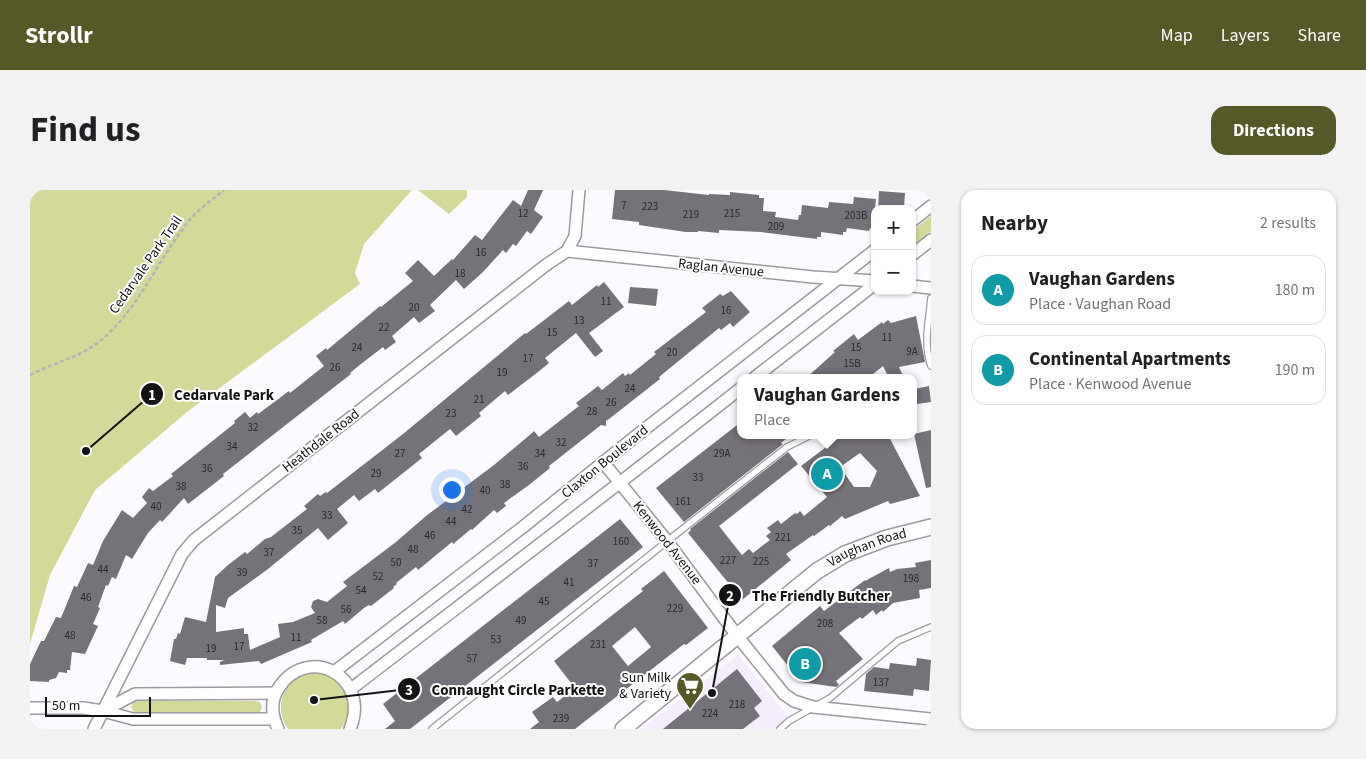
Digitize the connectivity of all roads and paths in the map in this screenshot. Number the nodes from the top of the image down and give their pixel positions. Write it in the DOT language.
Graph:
graph roads {
  1 [pos="224,190"];
  2 [pos="579,190"];
  3 [pos="931,206"];
  4 [pos="916,218"];
  5 [pos="931,240"];
  6 [pos="567,251"];
  7 [pos="916,252"];
  8 [pos="871,253"];
  9 [pos="840,278"];
  10 [pos="871,282"];
  11 [pos="871,286"];
  12 [pos="916,286"];
  13 [pos="931,288"];
  14 [pos="931,298"];
  15 [pos="931,366"];
  16 [pos="759,374"];
  17 [pos="30,375"];
  18 [pos="737,391"];
  19 [pos="803,439"];
  20 [pos="603,462"];
  21 [pos="620,483"];
  22 [pos="931,527"];
  23 [pos="667,541"];
  24 [pos="931,627"];
  25 [pos="738,637"];
  26 [pos="334,672"];
  27 [pos="351,689"];
  28 [pos="275,693"];
  29 [pos="814,707"];
  30 [pos="30,708"];
  31 [pos="103,711"];
  32 [pos="931,719"];
  33 [pos="276,724"];
  34 [pos="94,729"];
  35 [pos="350,729"];
  36 [pos="432,729"];
  37 [pos="623,729"];
  38 [pos="780,729"];
  1 -- 17 [label="path, Cedarvale Park Trail"];
  2 -- 6 [label="street"];
  3 -- 4 [label="street"];
  5 -- 7 [label="street"];
  6 -- 9 [label="street, Raglan Avenue"];
  6 -- 31 [label="street, Heathdale Road"];
  8 -- 9 [label="street, Claxton Boulevard"];
  9 -- 10 [label="street, Raglan Avenue"];
  9 -- 20 [label="street, Claxton Boulevard"];
  11 -- 16 [label="street"];
  12 -- 13 [label="street"];
  14 -- 15 [label="lane"];
  18 -- 21 [label="street, Claxton Boulevard"];
  19 -- 23 [label="lane"];
  20 -- 21 [label="street, Kenwood Avenue"];
  20 -- 26 [label="street, Claxton Boulevard"];
  21 -- 23 [label="street, Kenwood Avenue"];
  21 -- 27 [label="street, Claxton Boulevard"];
  22 -- 25 [label="street, Vaughan Road"];
  23 -- 25 [label="street, Kenwood Avenue"];
  23 -- 36 [label="lane"];
  24 -- 29 [label="lane"];
  25 -- 29 [label="street, Kenwood Avenue"];
  25 -- 37 [label="street, Vaughan Road"];
  26 -- 27 [label="street"];
  26 -- 28 [label="street"];
  27 -- 35 [label="street"];
  28 -- 31 [label="street"];
  28 -- 33 [label="street"];
  29 -- 32 [label="street, Kenwood Avenue"];
  29 -- 38 [label="lane"];
  30 -- 31 [label="street"];
  31 -- 33 [label="street"];
  31 -- 34 [label="street, Heathdale Road"];
}
